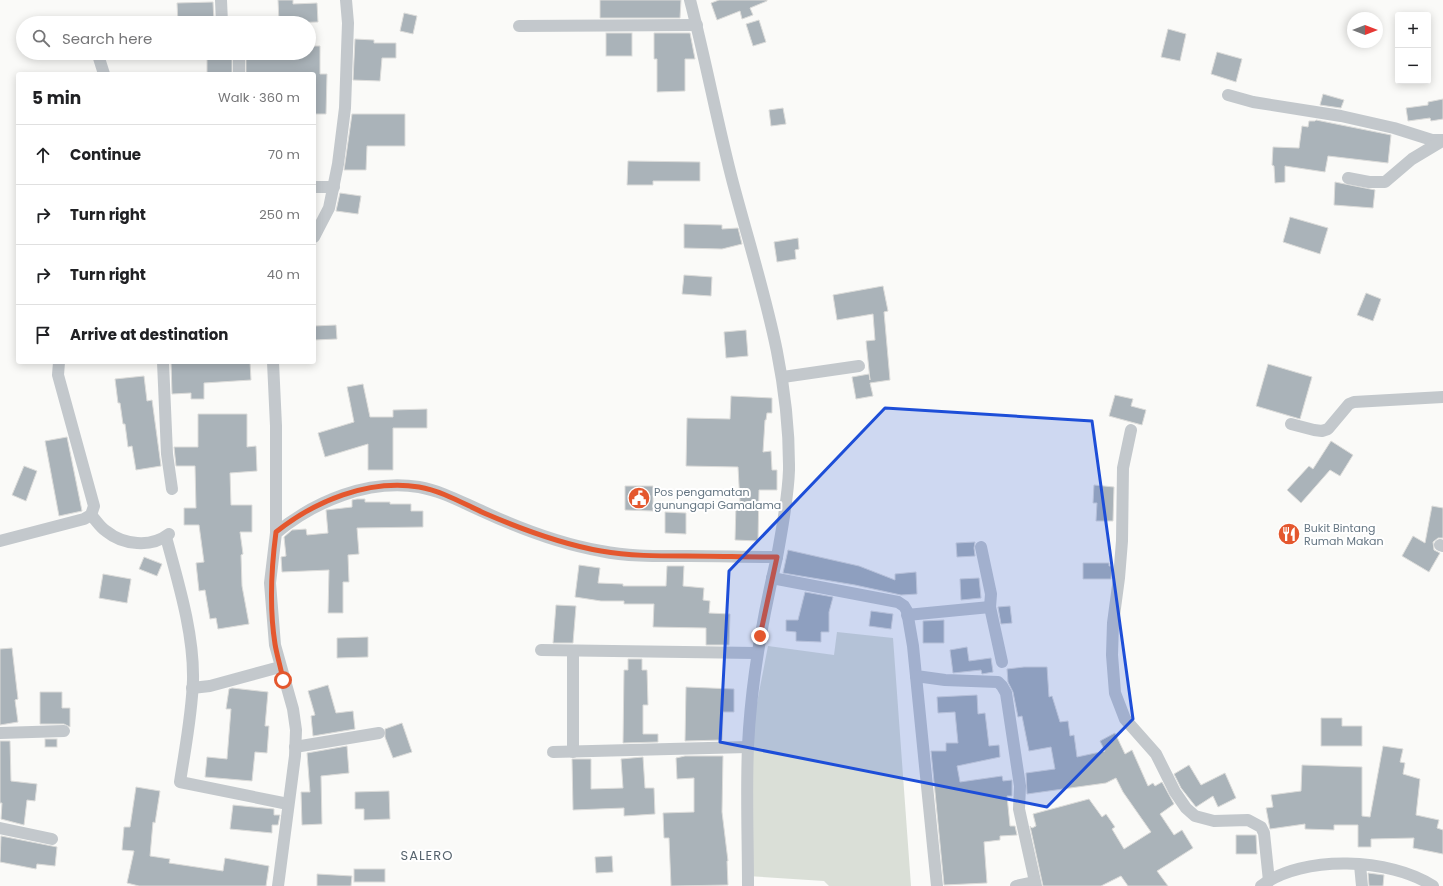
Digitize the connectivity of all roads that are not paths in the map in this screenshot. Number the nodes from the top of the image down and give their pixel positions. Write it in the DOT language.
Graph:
graph roads {
  1 [pos="221,0"];
  2 [pos="346,0"];
  3 [pos="690,0"];
  4 [pos="222,16"];
  5 [pos="697,25"];
  6 [pos="519,26"];
  7 [pos="99,60"];
  8 [pos="239,60"];
  9 [pos="103,72"];
  10 [pos="239,72"];
  11 [pos="1228,95"];
  12 [pos="1442,140"];
  13 [pos="1348,178"];
  14 [pos="316,186"];
  15 [pos="334,187"];
  16 [pos="316,232"];
  17 [pos="59,364"];
  18 [pos="163,364"];
  19 [pos="273,364"];
  20 [pos="859,366"];
  21 [pos="783,377"];
  22 [pos="1443,397"];
  23 [pos="1291,424"];
  24 [pos="1132,430"];
  25 [pos="172,489"];
  26 [pos="91,515"];
  27 [pos="276,532"];
  28 [pos="0,542"];
  29 [pos="981,547"];
  30 [pos="777,557"];
  31 [pos="772,578"];
  32 [pos="990,607"];
  33 [pos="907,615"];
  34 [pos="541,650"];
  35 [pos="573,651"];
  36 [pos="756,652"];
  37 [pos="1002,662"];
  38 [pos="280,667"];
  39 [pos="916,676"];
  40 [pos="192,688"];
  41 [pos="0,732"];
  42 [pos="64,732"];
  43 [pos="379,733"];
  44 [pos="295,747"];
  45 [pos="748,747"];
  46 [pos="553,752"];
  47 [pos="573,752"];
  48 [pos="288,804"];
  49 [pos="0,828"];
  50 [pos="52,839"];
  51 [pos="1360,865"];
  52 [pos="1265,883"];
  53 [pos="1035,884"];
  54 [pos="278,886"];
  55 [pos="748,886"];
  56 [pos="937,886"];
  57 [pos="1016,886"];
  58 [pos="1362,886"];
  59 [pos="1433,886"];
  1 -- 4 [label="street"];
  2 -- 15 [label="street"];
  3 -- 5 [label="street"];
  5 -- 6 [label="street"];
  5 -- 21 [label="street"];
  7 -- 9 [label="street"];
  8 -- 10 [label="street"];
  11 -- 12 [label="street"];
  12 -- 13 [label="street"];
  14 -- 15 [label="street"];
  15 -- 16 [label="street"];
  17 -- 26 [label="street"];
  18 -- 25 [label="street"];
  19 -- 27 [label="street"];
  20 -- 21 [label="street"];
  21 -- 30 [label="street"];
  22 -- 23 [label="street"];
  24 -- 52 [label="street"];
  26 -- 28 [label="street"];
  26 -- 40 [label="street"];
  27 -- 30 [label="street"];
  27 -- 38 [label="street"];
  29 -- 32 [label="street"];
  30 -- 31 [label="street"];
  31 -- 33 [label="street"];
  31 -- 36 [label="street"];
  32 -- 33 [label="street"];
  32 -- 37 [label="street"];
  33 -- 39 [label="street"];
  34 -- 35 [label="street"];
  35 -- 36 [label="street"];
  35 -- 47 [label="street"];
  36 -- 45 [label="street"];
  38 -- 40 [label="street"];
  38 -- 44 [label="street"];
  39 -- 53 [label="street"];
  39 -- 56 [label="street"];
  40 -- 48 [label="street"];
  41 -- 42 [label="street"];
  43 -- 44 [label="street"];
  44 -- 48 [label="street"];
  45 -- 47 [label="street"];
  45 -- 55 [label="street"];
  46 -- 47 [label="street"];
  48 -- 54 [label="street"];
  49 -- 50 [label="street"];
  51 -- 52 [label="street"];
  51 -- 58 [label="street"];
  51 -- 59 [label="street"];
  53 -- 57 [label="street"];
}
